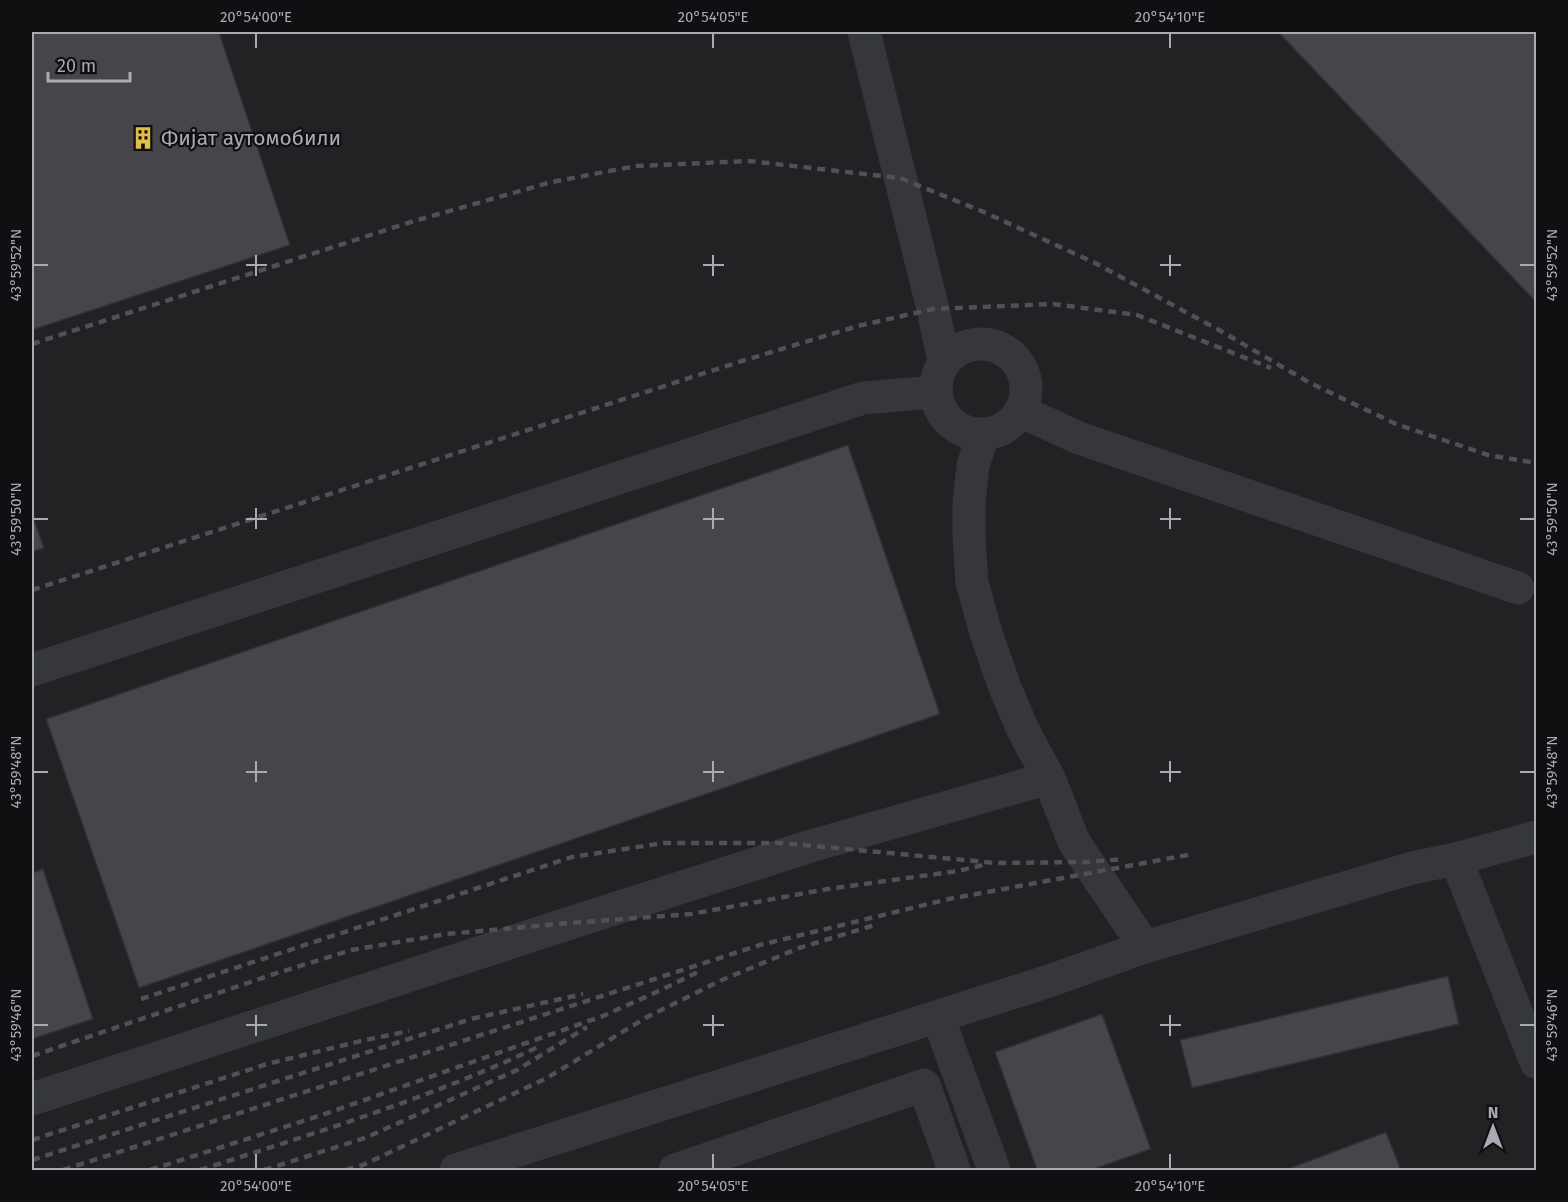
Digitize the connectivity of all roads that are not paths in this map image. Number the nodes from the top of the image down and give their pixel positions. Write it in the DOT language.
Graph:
graph roads {
  1 [pos="864,32"];
  2 [pos="940,377"];
  3 [pos="1020,411"];
  4 [pos="983,434"];
  5 [pos="1518,588"];
  6 [pos="32,670"];
  7 [pos="1049,778"];
  8 [pos="1536,837"];
  9 [pos="1456,859"];
  10 [pos="1145,947"];
  11 [pos="938,1017"];
  12 [pos="1536,1062"];
  13 [pos="32,1099"];
  14 [pos="456,1170"];
  15 [pos="675,1170"];
  16 [pos="954,1170"];
  17 [pos="994,1170"];
  1 -- 2 [label="street"];
  2 -- 3 [label="street"];
  2 -- 4 [label="street"];
  2 -- 6 [label="street"];
  3 -- 4 [label="street"];
  3 -- 5 [label="street"];
  4 -- 7 [label="street"];
  7 -- 10 [label="street"];
  7 -- 13 [label="street"];
  8 -- 9 [label="street"];
  9 -- 10 [label="street"];
  9 -- 12 [label="street"];
  10 -- 11 [label="street"];
  11 -- 14 [label="street"];
  11 -- 17 [label="street"];
  15 -- 16 [label="street"];
}
